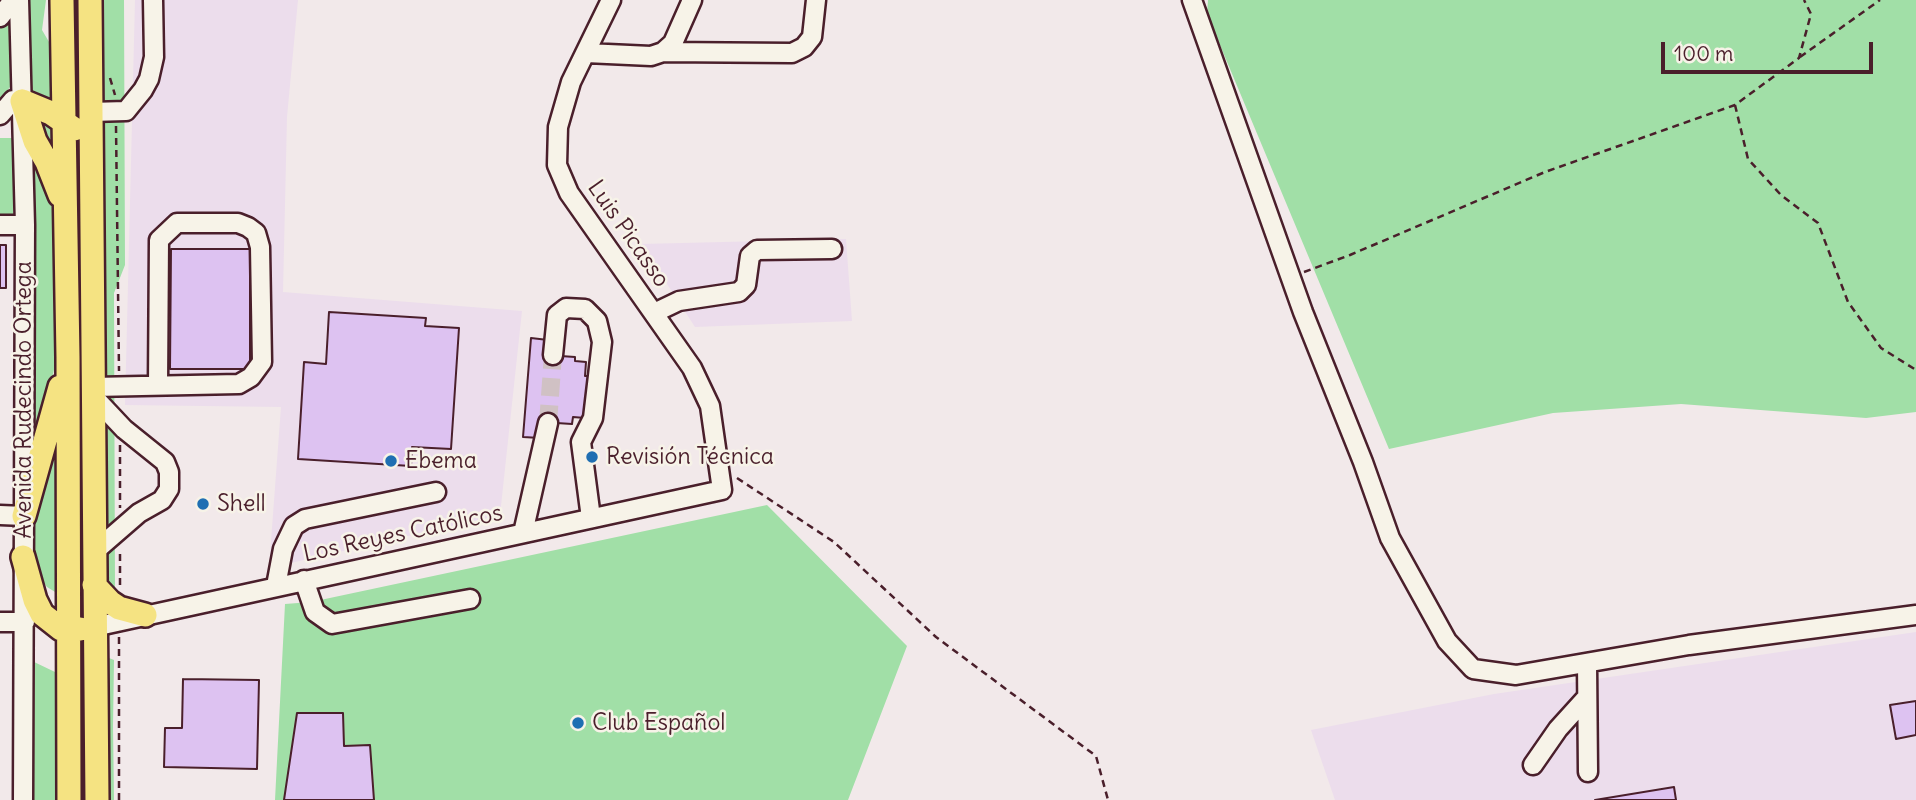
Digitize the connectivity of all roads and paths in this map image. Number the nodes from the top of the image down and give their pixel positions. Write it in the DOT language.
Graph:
graph roads {
  1 [pos="13,0"];
  2 [pos="19,0"];
  3 [pos="62,0"];
  4 [pos="90,0"];
  5 [pos="153,0"];
  6 [pos="611,0"];
  7 [pos="692,0"];
  8 [pos="816,0"];
  9 [pos="1192,0"];
  10 [pos="1804,0"];
  11 [pos="1880,0"];
  12 [pos="0,17"];
  13 [pos="663,52"];
  14 [pos="586,53"];
  15 [pos="1799,58"];
  16 [pos="22,101"];
  17 [pos="1735,105"];
  18 [pos="91,112"];
  19 [pos="0,115"];
  20 [pos="65,121"];
  21 [pos="91,155"];
  22 [pos="66,220"];
  23 [pos="0,225"];
  24 [pos="25,225"];
  25 [pos="832,249"];
  26 [pos="1291,277"];
  27 [pos="654,313"];
  28 [pos="554,355"];
  29 [pos="68,357"];
  30 [pos="1916,370"];
  31 [pos="158,385"];
  32 [pos="93,391"];
  33 [pos="548,423"];
  34 [pos="739,478"];
  35 [pos="722,490"];
  36 [pos="436,492"];
  37 [pos="0,515"];
  38 [pos="24,516"];
  39 [pos="591,518"];
  40 [pos="523,533"];
  41 [pos="94,552"];
  42 [pos="23,557"];
  43 [pos="304,580"];
  44 [pos="94,585"];
  45 [pos="276,586"];
  46 [pos="470,599"];
  47 [pos="145,615"];
  48 [pos="1916,615"];
  49 [pos="0,622"];
  50 [pos="25,622"];
  51 [pos="94,626"];
  52 [pos="59,627"];
  53 [pos="69,663"];
  54 [pos="1587,663"];
  55 [pos="1587,697"];
  56 [pos="1533,765"];
  57 [pos="1588,772"];
  58 [pos="23,800"];
  59 [pos="69,800"];
  60 [pos="97,800"];
  61 [pos="1108,800"];
  1 -- 12 [label="street"];
  2 -- 16 [label="street, Avenida Rudecindo Ortega"];
  3 -- 20 [label="main road, Avenida Rudecindo Ortega"];
  4 -- 18 [label="main road"];
  5 -- 18 [label="street"];
  6 -- 14 [label="street, Luis Picasso"];
  7 -- 13 [label="street"];
  8 -- 13 [label="street"];
  9 -- 26 [label="street"];
  10 -- 15 [label="path"];
  11 -- 15 [label="path"];
  13 -- 14 [label="street"];
  14 -- 27 [label="street, Luis Picasso"];
  15 -- 17 [label="path"];
  16 -- 19 [label="street"];
  16 -- 20 [label="main road"];
  16 -- 22 [label="main road"];
  16 -- 24 [label="street, Avenida Rudecindo Ortega"];
  17 -- 26 [label="path"];
  17 -- 30 [label="path"];
  18 -- 21 [label="main road"];
  20 -- 21 [label="main road"];
  20 -- 22 [label="main road, Avenida Rudecindo Ortega"];
  21 -- 32 [label="main road"];
  22 -- 29 [label="main road, Avenida Rudecindo Ortega"];
  23 -- 24 [label="street"];
  24 -- 38 [label="street, Avenida Rudecindo Ortega"];
  25 -- 27 [label="street"];
  26 -- 54 [label="street"];
  27 -- 35 [label="street, Luis Picasso"];
  28 -- 39 [label="street"];
  29 -- 38 [label="main road"];
  29 -- 52 [label="main road, Avenida Rudecindo Ortega"];
  31 -- 31 [label="street"];
  31 -- 32 [label="street"];
  32 -- 41 [label="main road"];
  32 -- 41 [label="street"];
  33 -- 40 [label="street"];
  34 -- 61 [label="path"];
  35 -- 39 [label="street, Los Reyes Católicos"];
  36 -- 45 [label="street"];
  37 -- 38 [label="street"];
  38 -- 42 [label="street, Avenida Rudecindo Ortega"];
  39 -- 40 [label="street, Los Reyes Católicos"];
  40 -- 43 [label="street, Los Reyes Católicos"];
  41 -- 44 [label="main road"];
  42 -- 50 [label="street, Avenida Rudecindo Ortega"];
  42 -- 52 [label="main road"];
  43 -- 45 [label="street, Los Reyes Católicos"];
  43 -- 46 [label="street"];
  44 -- 47 [label="main road"];
  44 -- 51 [label="main road"];
  45 -- 47 [label="street, Los Reyes Católicos"];
  47 -- 51 [label="street, Los Reyes Católicos"];
  48 -- 54 [label="street"];
  49 -- 50 [label="street"];
  50 -- 52 [label="main road"];
  50 -- 58 [label="street, Avenida Rudecindo Ortega"];
  51 -- 52 [label="main road"];
  51 -- 53 [label="main road"];
  51 -- 60 [label="main road"];
  52 -- 53 [label="main road, Avenida Rudecindo Ortega"];
  53 -- 59 [label="main road, Avenida Rudecindo Ortega"];
  54 -- 55 [label="street"];
  55 -- 56 [label="street"];
  55 -- 57 [label="street"];
}
